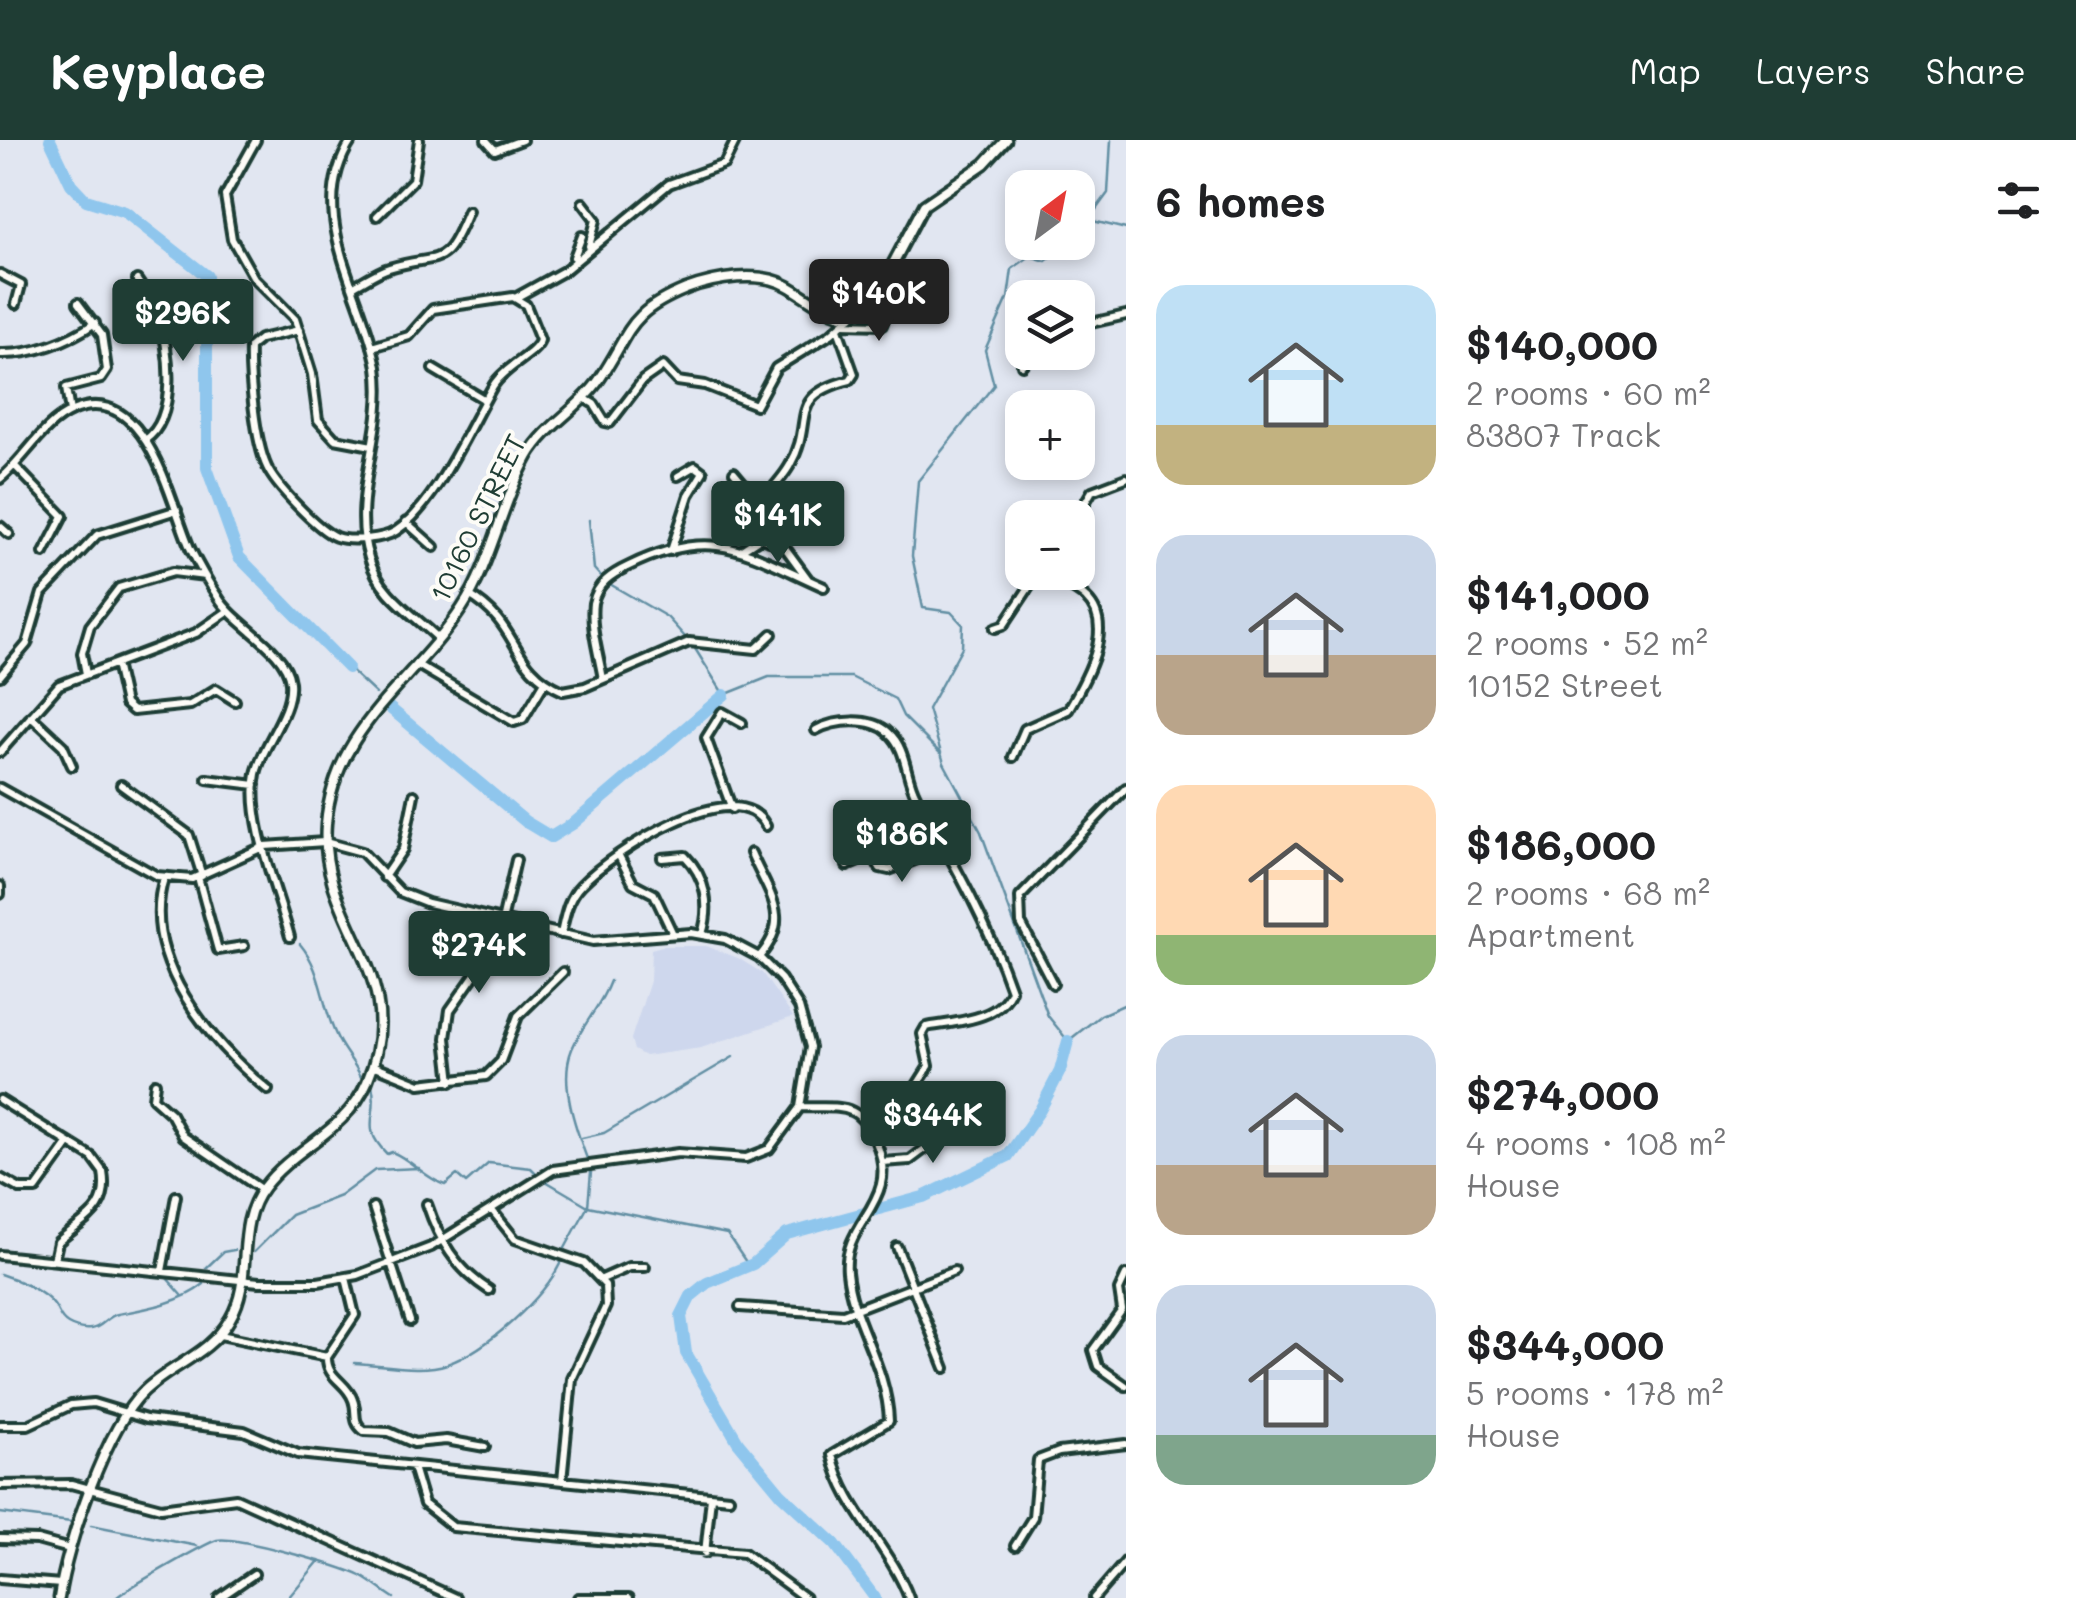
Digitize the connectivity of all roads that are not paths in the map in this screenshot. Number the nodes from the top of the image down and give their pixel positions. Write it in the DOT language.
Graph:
graph roads {
  1 [pos="256,140"];
  2 [pos="352,140"];
  3 [pos="420,140"];
  4 [pos="486,140"];
  5 [pos="522,140"];
  6 [pos="736,140"];
  7 [pos="1006,140"];
  8 [pos="583,203"];
  9 [pos="468,212"];
  10 [pos="376,216"];
  11 [pos="582,236"];
  12 [pos="588,247"];
  13 [pos="572,262"];
  14 [pos="0,274"];
  15 [pos="137,280"];
  16 [pos="352,287"];
  17 [pos="517,297"];
  18 [pos="78,303"];
  19 [pos="16,304"];
  20 [pos="900,307"];
  21 [pos="1126,316"];
  22 [pos="1095,322"];
  23 [pos="95,323"];
  24 [pos="843,323"];
  25 [pos="299,330"];
  26 [pos="372,347"];
  27 [pos="0,354"];
  28 [pos="433,370"];
  29 [pos="584,398"];
  30 [pos="484,400"];
  31 [pos="70,412"];
  32 [pos="145,440"];
  33 [pos="372,446"];
  34 [pos="15,466"];
  35 [pos="734,472"];
  36 [pos="678,476"];
  37 [pos="1126,478"];
  38 [pos="0,479"];
  39 [pos="1086,500"];
  40 [pos="177,510"];
  41 [pos="406,522"];
  42 [pos="0,526"];
  43 [pos="8,534"];
  44 [pos="364,537"];
  45 [pos="434,547"];
  46 [pos="742,550"];
  47 [pos="671,551"];
  48 [pos="44,553"];
  49 [pos="206,576"];
  50 [pos="810,581"];
  51 [pos="824,587"];
  52 [pos="1029,590"];
  53 [pos="1069,590"];
  54 [pos="470,594"];
  55 [pos="228,611"];
  56 [pos="995,628"];
  57 [pos="772,634"];
  58 [pos="438,638"];
  59 [pos="116,664"];
  60 [pos="415,664"];
  61 [pos="86,674"];
  62 [pos="0,676"];
  63 [pos="603,680"];
  64 [pos="545,682"];
  65 [pos="235,701"];
  66 [pos="31,716"];
  67 [pos="742,723"];
  68 [pos="816,730"];
  69 [pos="2,747"];
  70 [pos="1013,756"];
  71 [pos="72,766"];
  72 [pos="207,778"];
  73 [pos="121,784"];
  74 [pos="254,785"];
  75 [pos="0,788"];
  76 [pos="1126,788"];
  77 [pos="414,795"];
  78 [pos="732,809"];
  79 [pos="766,826"];
  80 [pos="325,842"];
  81 [pos="266,846"];
  82 [pos="944,849"];
  83 [pos="752,853"];
  84 [pos="618,856"];
  85 [pos="662,858"];
  86 [pos="516,860"];
  87 [pos="847,866"];
  88 [pos="384,876"];
  89 [pos="200,877"];
  90 [pos="164,878"];
  91 [pos="0,886"];
  92 [pos="0,894"];
  93 [pos="503,920"];
  94 [pos="561,934"];
  95 [pos="672,934"];
  96 [pos="702,934"];
  97 [pos="290,937"];
  98 [pos="244,946"];
  99 [pos="759,957"];
  100 [pos="563,972"];
  101 [pos="1053,984"];
  102 [pos="373,1066"];
  103 [pos="451,1082"];
  104 [pos="154,1083"];
  105 [pos="268,1090"];
  106 [pos="0,1100"];
  107 [pos="800,1107"];
  108 [pos="962,1121"];
  109 [pos="870,1131"];
  110 [pos="69,1142"];
  111 [pos="882,1162"];
  112 [pos="0,1178"];
  113 [pos="262,1190"];
  114 [pos="176,1196"];
  115 [pos="428,1204"];
  116 [pos="373,1207"];
  117 [pos="491,1209"];
  118 [pos="442,1240"];
  119 [pos="897,1247"];
  120 [pos="0,1255"];
  121 [pos="54,1260"];
  122 [pos="391,1265"];
  123 [pos="645,1267"];
  124 [pos="954,1270"];
  125 [pos="162,1271"];
  126 [pos="1126,1275"];
  127 [pos="346,1278"];
  128 [pos="602,1279"];
  129 [pos="243,1280"];
  130 [pos="912,1287"];
  131 [pos="488,1290"];
  132 [pos="740,1307"];
  133 [pos="858,1310"];
  134 [pos="410,1321"];
  135 [pos="220,1335"];
  136 [pos="327,1357"];
  137 [pos="945,1368"];
  138 [pos="1126,1386"];
  139 [pos="126,1412"];
  140 [pos="0,1426"];
  141 [pos="1126,1444"];
  142 [pos="485,1447"];
  143 [pos="413,1467"];
  144 [pos="562,1481"];
  145 [pos="0,1485"];
  146 [pos="93,1489"];
  147 [pos="710,1497"];
  148 [pos="729,1498"];
  149 [pos="0,1539"];
  150 [pos="1015,1546"];
  151 [pos="72,1550"];
  152 [pos="705,1553"];
  153 [pos="1126,1560"];
  154 [pos="254,1574"];
  155 [pos="0,1579"];
  156 [pos="61,1584"];
  157 [pos="59,1598"];
  158 [pos="219,1598"];
  159 [pos="456,1598"];
  160 [pos="578,1598"];
  161 [pos="630,1598"];
  162 [pos="805,1598"];
  163 [pos="909,1598"];
  164 [pos="1094,1598"];
  1 -- 25 [label="street"];
  2 -- 16 [label="street"];
  3 -- 10 [label="street"];
  4 -- 5 [label="street"];
  6 -- 12 [label="street"];
  7 -- 24 [label="street"];
  8 -- 12 [label="street"];
  9 -- 16 [label="street"];
  11 -- 13 [label="street"];
  12 -- 13 [label="street"];
  13 -- 17 [label="street"];
  14 -- 19 [label="street"];
  15 -- 32 [label="street"];
  16 -- 26 [label="street"];
  17 -- 26 [label="street"];
  17 -- 30 [label="street"];
  18 -- 23 [label="street"];
  20 -- 24 [label="street"];
  21 -- 22 [label="street"];
  23 -- 27 [label="street"];
  23 -- 31 [label="street"];
  24 -- 29 [label="street, 10160 STREET"];
  24 -- 29 [label="street"];
  24 -- 35 [label="street"];
  25 -- 33 [label="street"];
  25 -- 44 [label="street"];
  26 -- 33 [label="street"];
  28 -- 30 [label="street"];
  29 -- 54 [label="street, 10160 STREET"];
  30 -- 41 [label="street"];
  31 -- 32 [label="street"];
  31 -- 34 [label="street"];
  32 -- 40 [label="street"];
  33 -- 44 [label="street"];
  34 -- 38 [label="street"];
  34 -- 48 [label="street"];
  36 -- 47 [label="street"];
  37 -- 39 [label="street"];
  40 -- 49 [label="street"];
  40 -- 62 [label="street"];
  41 -- 44 [label="street"];
  41 -- 45 [label="street"];
  42 -- 43 [label="street"];
  44 -- 58 [label="street"];
  46 -- 47 [label="street"];
  46 -- 50 [label="street"];
  46 -- 50 [label="street"];
  47 -- 63 [label="street"];
  49 -- 55 [label="street"];
  49 -- 61 [label="street"];
  50 -- 51 [label="street"];
  52 -- 56 [label="street"];
  53 -- 70 [label="street"];
  54 -- 58 [label="street, 10160 STREET"];
  54 -- 64 [label="street"];
  55 -- 59 [label="street"];
  55 -- 74 [label="street"];
  57 -- 63 [label="street"];
  58 -- 60 [label="street, 10160 STREET"];
  59 -- 61 [label="street"];
  59 -- 65 [label="street"];
  60 -- 64 [label="street"];
  60 -- 80 [label="street, 10160 STREET"];
  61 -- 66 [label="street"];
  63 -- 64 [label="street"];
  66 -- 69 [label="street"];
  66 -- 71 [label="street"];
  67 -- 78 [label="street"];
  68 -- 82 [label="street"];
  72 -- 74 [label="street"];
  73 -- 89 [label="street"];
  74 -- 81 [label="street"];
  75 -- 90 [label="street"];
  76 -- 101 [label="street"];
  77 -- 88 [label="street"];
  78 -- 79 [label="street"];
  78 -- 84 [label="street"];
  80 -- 81 [label="street"];
  80 -- 88 [label="street"];
  80 -- 102 [label="street, 10160 STREET"];
  81 -- 89 [label="street"];
  81 -- 97 [label="street"];
  82 -- 87 [label="street"];
  82 -- 109 [label="street"];
  83 -- 99 [label="street"];
  84 -- 94 [label="street"];
  84 -- 95 [label="street"];
  85 -- 96 [label="street"];
  86 -- 93 [label="street"];
  88 -- 93 [label="street"];
  89 -- 90 [label="street"];
  89 -- 98 [label="street"];
  90 -- 105 [label="street"];
  91 -- 92 [label="street"];
  93 -- 94 [label="street"];
  93 -- 103 [label="street"];
  94 -- 95 [label="street"];
  95 -- 96 [label="street"];
  96 -- 99 [label="street"];
  99 -- 107 [label="street"];
  100 -- 103 [label="street"];
  102 -- 103 [label="street"];
  102 -- 113 [label="street"];
  104 -- 113 [label="street"];
  106 -- 110 [label="street"];
  107 -- 109 [label="street"];
  107 -- 117 [label="street"];
  108 -- 111 [label="street"];
  109 -- 111 [label="street"];
  110 -- 112 [label="street"];
  110 -- 121 [label="street"];
  111 -- 133 [label="street"];
  113 -- 129 [label="street"];
  114 -- 125 [label="street"];
  115 -- 118 [label="street"];
  116 -- 122 [label="street"];
  117 -- 118 [label="street"];
  117 -- 128 [label="street"];
  118 -- 122 [label="street"];
  118 -- 131 [label="street"];
  119 -- 130 [label="street"];
  120 -- 121 [label="street"];
  121 -- 125 [label="street"];
  122 -- 127 [label="street"];
  122 -- 134 [label="street"];
  123 -- 128 [label="street"];
  124 -- 130 [label="street"];
  125 -- 129 [label="street"];
  126 -- 138 [label="street"];
  127 -- 129 [label="street"];
  127 -- 136 [label="street"];
  128 -- 144 [label="street"];
  129 -- 135 [label="street"];
  130 -- 133 [label="street"];
  130 -- 137 [label="street"];
  132 -- 133 [label="street"];
  133 -- 163 [label="street"];
  135 -- 136 [label="street"];
  135 -- 139 [label="street"];
  136 -- 142 [label="street"];
  139 -- 140 [label="street"];
  139 -- 143 [label="street"];
  139 -- 146 [label="street"];
  141 -- 150 [label="street"];
  143 -- 144 [label="street"];
  143 -- 152 [label="street"];
  144 -- 147 [label="street"];
  145 -- 146 [label="street"];
  146 -- 151 [label="street"];
  146 -- 159 [label="street"];
  147 -- 148 [label="street"];
  147 -- 152 [label="street"];
  149 -- 151 [label="street"];
  151 -- 156 [label="street"];
  152 -- 162 [label="street"];
  153 -- 164 [label="street"];
  154 -- 158 [label="street"];
  155 -- 156 [label="street"];
  156 -- 157 [label="street"];
  160 -- 161 [label="street"];
}
